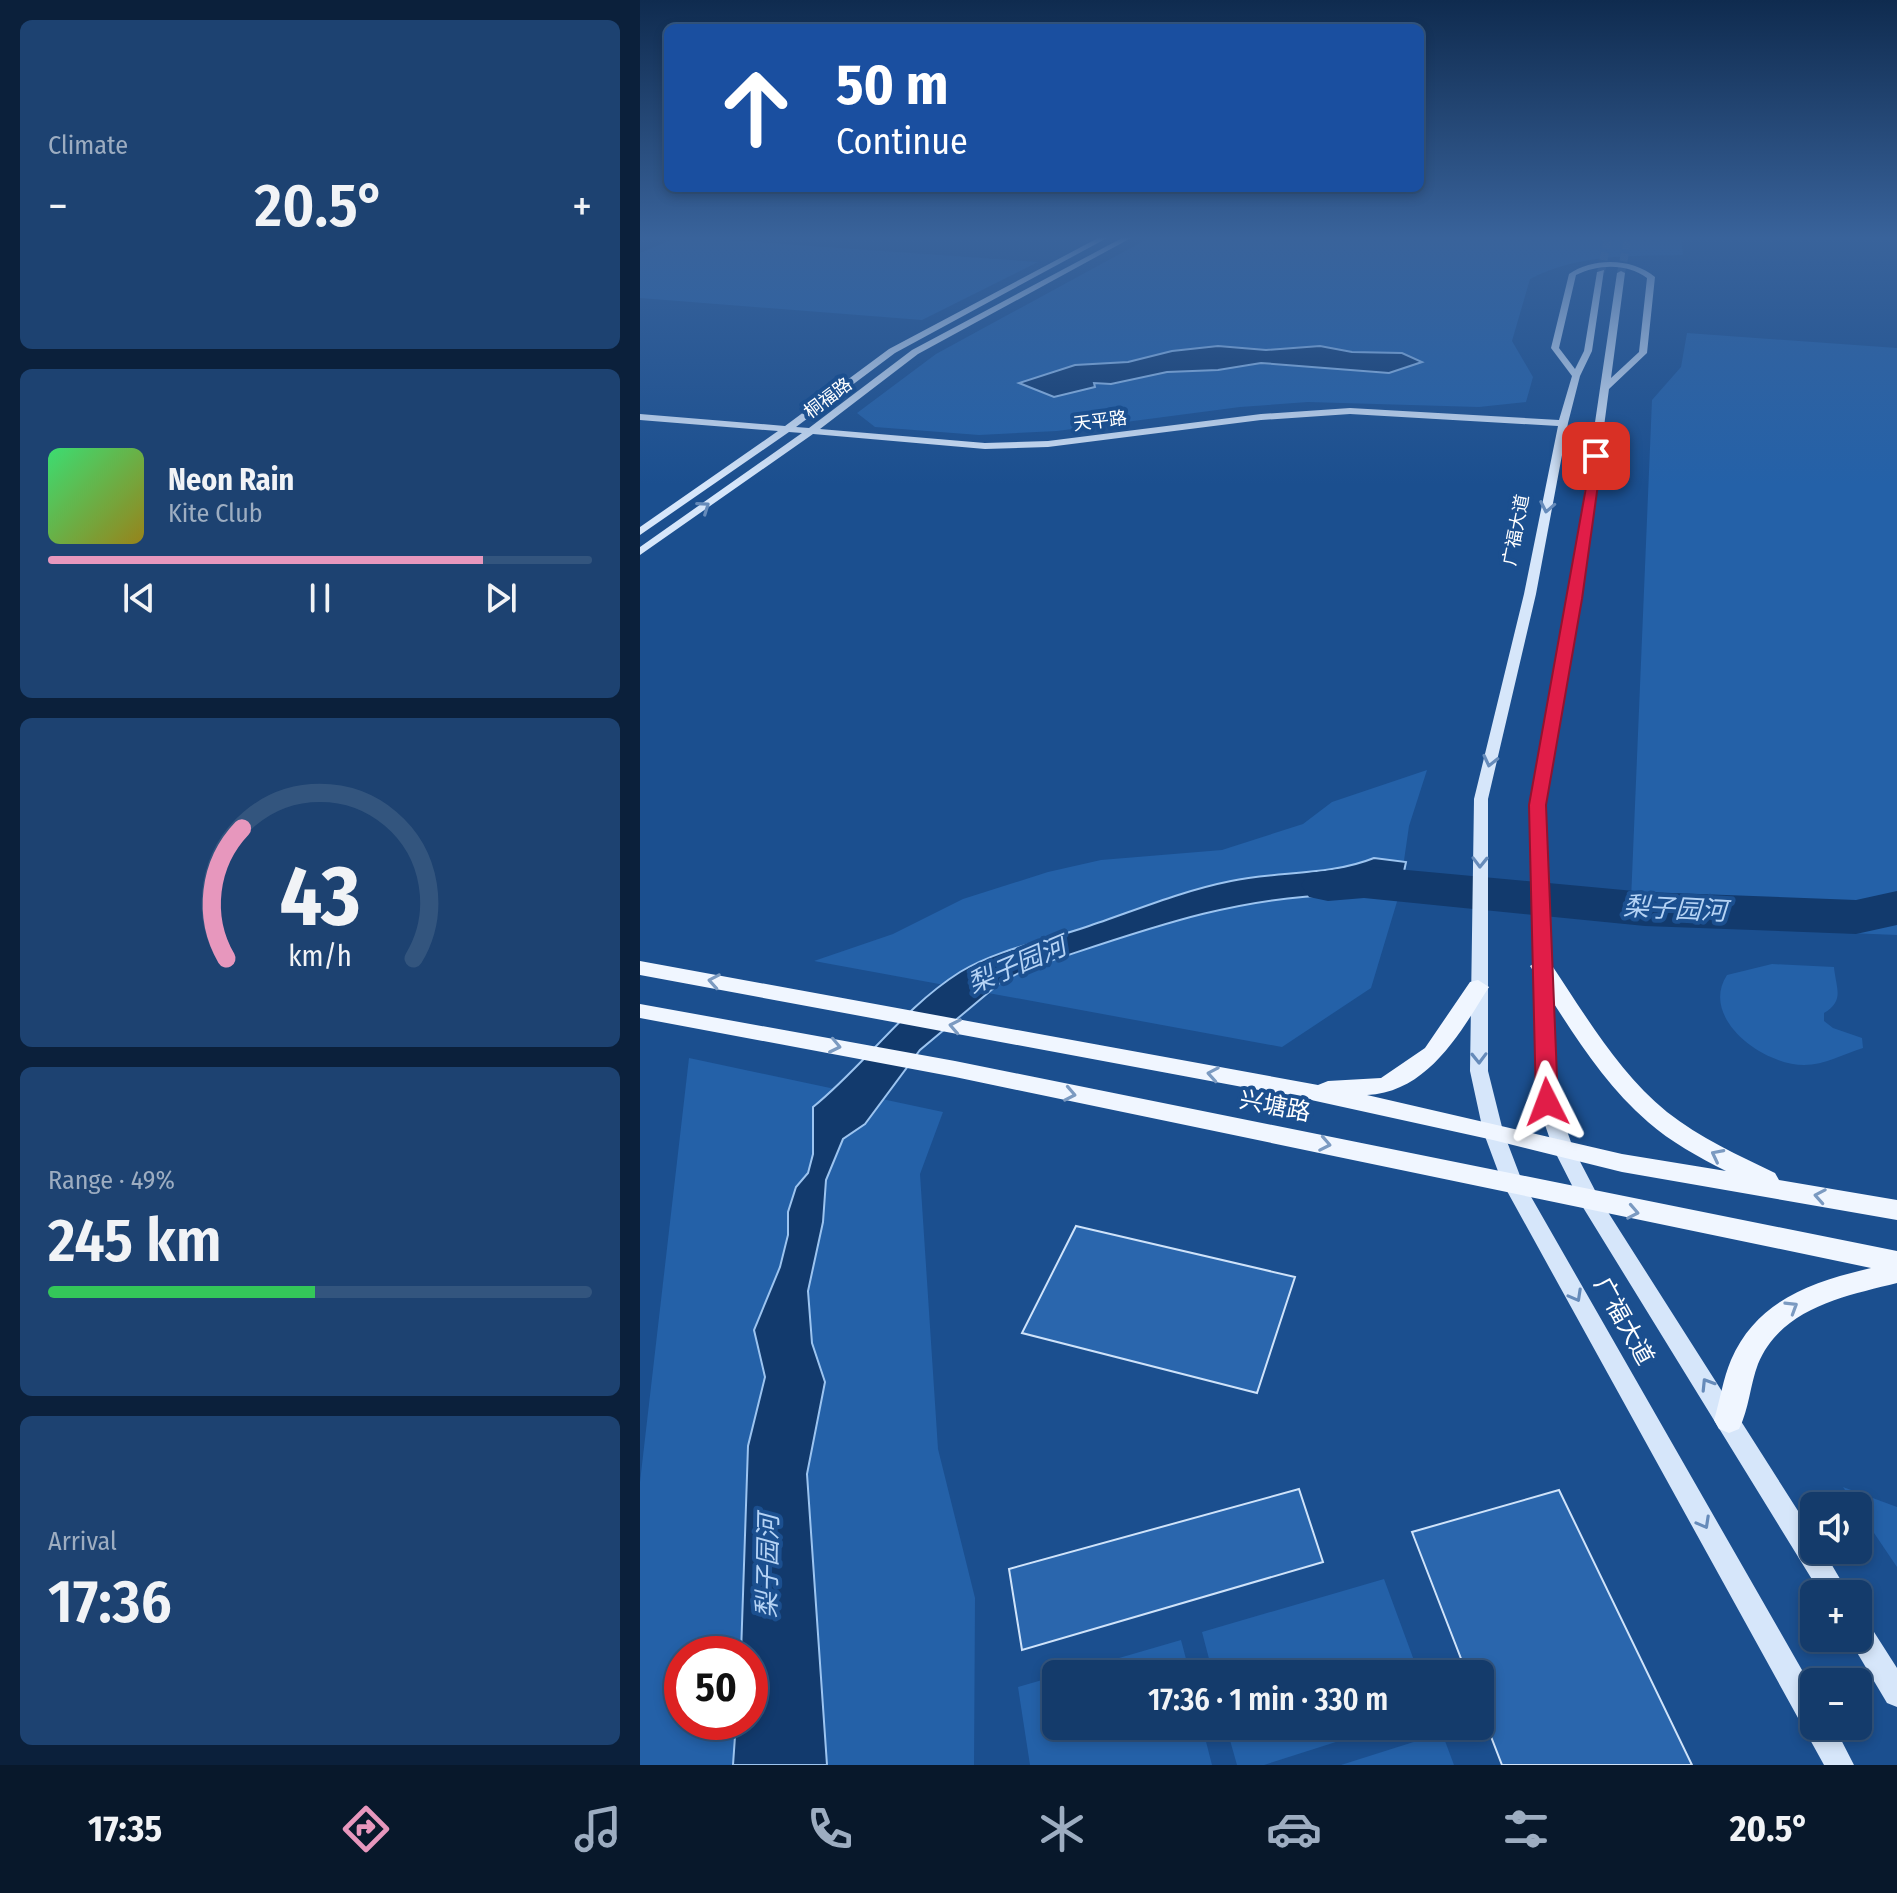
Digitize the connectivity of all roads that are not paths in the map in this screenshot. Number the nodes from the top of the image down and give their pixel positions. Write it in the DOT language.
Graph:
graph roads {
  1 [pos="949,320"];
  2 [pos="974,320"];
  3 [pos="1562,320"];
  4 [pos="1593,320"];
  5 [pos="1615,320"];
  6 [pos="1646,320"];
  7 [pos="1576,376"];
  8 [pos="1606,387"];
  9 [pos="640,417"];
  10 [pos="640,426"];
  11 [pos="1562,427"];
  12 [pos="809,433"];
  13 [pos="781,434"];
  14 [pos="799,440"];
  15 [pos="640,532"];
  16 [pos="640,552"];
  17 [pos="1541,966"];
  18 [pos="640,968"];
  19 [pos="1478,987"];
  20 [pos="640,1011"];
  21 [pos="1302,1090"];
  22 [pos="1493,1131"];
  23 [pos="1563,1148"];
  24 [pos="1512,1182"];
  25 [pos="1787,1190"];
  26 [pos="1591,1203"];
  27 [pos="1897,1210"];
  28 [pos="1897,1262"];
  29 [pos="1897,1272"];
  30 [pos="1729,1420"];
  31 [pos="1827,1580"];
  32 [pos="1872,1652"];
  33 [pos="1800,1693"];
  34 [pos="1897,1693"];
  35 [pos="1826,1740"];
  36 [pos="1840,1765"];
  1 -- 13 [label="main road, 桐福路"];
  2 -- 12 [label="main road, 桐福路"];
  3 -- 7 [label="main road"];
  4 -- 7 [label="main road, 广福大道"];
  5 -- 8 [label="main road"];
  6 -- 8 [label="main road"];
  7 -- 11 [label="main road, 广福大道"];
  8 -- 17 [label="main road, 广福大道"];
  9 -- 13 [label="main road, 天平路"];
  10 -- 13 [label="main road, 天平路"];
  11 -- 12 [label="main road, 天平路"];
  11 -- 14 [label="main road, 天平路"];
  11 -- 19 [label="main road, 广福大道, one-way"];
  12 -- 13 [label="main road, 天平路"];
  12 -- 14 [label="main road, 桐福路"];
  13 -- 14 [label="main road, 天平路"];
  13 -- 15 [label="main road, 桐福路"];
  16 -- 14 [label="main road, 桐福路, one-way"];
  17 -- 23 [label="main road, 广福大道"];
  25 -- 17 [label="main road, one-way"];
  21 -- 18 [label="main road, 兴塘路, one-way"];
  19 -- 21 [label="main road"];
  19 -- 22 [label="main road, 广福大道, one-way"];
  20 -- 24 [label="main road, 兴塘路, one-way"];
  21 -- 22 [label="main road, 兴塘路"];
  22 -- 23 [label="main road, 兴塘路"];
  22 -- 24 [label="main road, 广福大道"];
  23 -- 25 [label="main road, 兴塘路"];
  23 -- 26 [label="main road, 广福大道"];
  24 -- 26 [label="main road, 兴塘路"];
  24 -- 33 [label="main road, 广福大道, one-way"];
  27 -- 25 [label="main road, 兴塘路, one-way"];
  26 -- 28 [label="main road, 兴塘路, one-way"];
  30 -- 26 [label="main road, 广福大道, one-way"];
  30 -- 29 [label="main road, one-way"];
  30 -- 31 [label="main road, 广福大道"];
  32 -- 34 [label="main road"];
  35 -- 36 [label="main road"];
}
